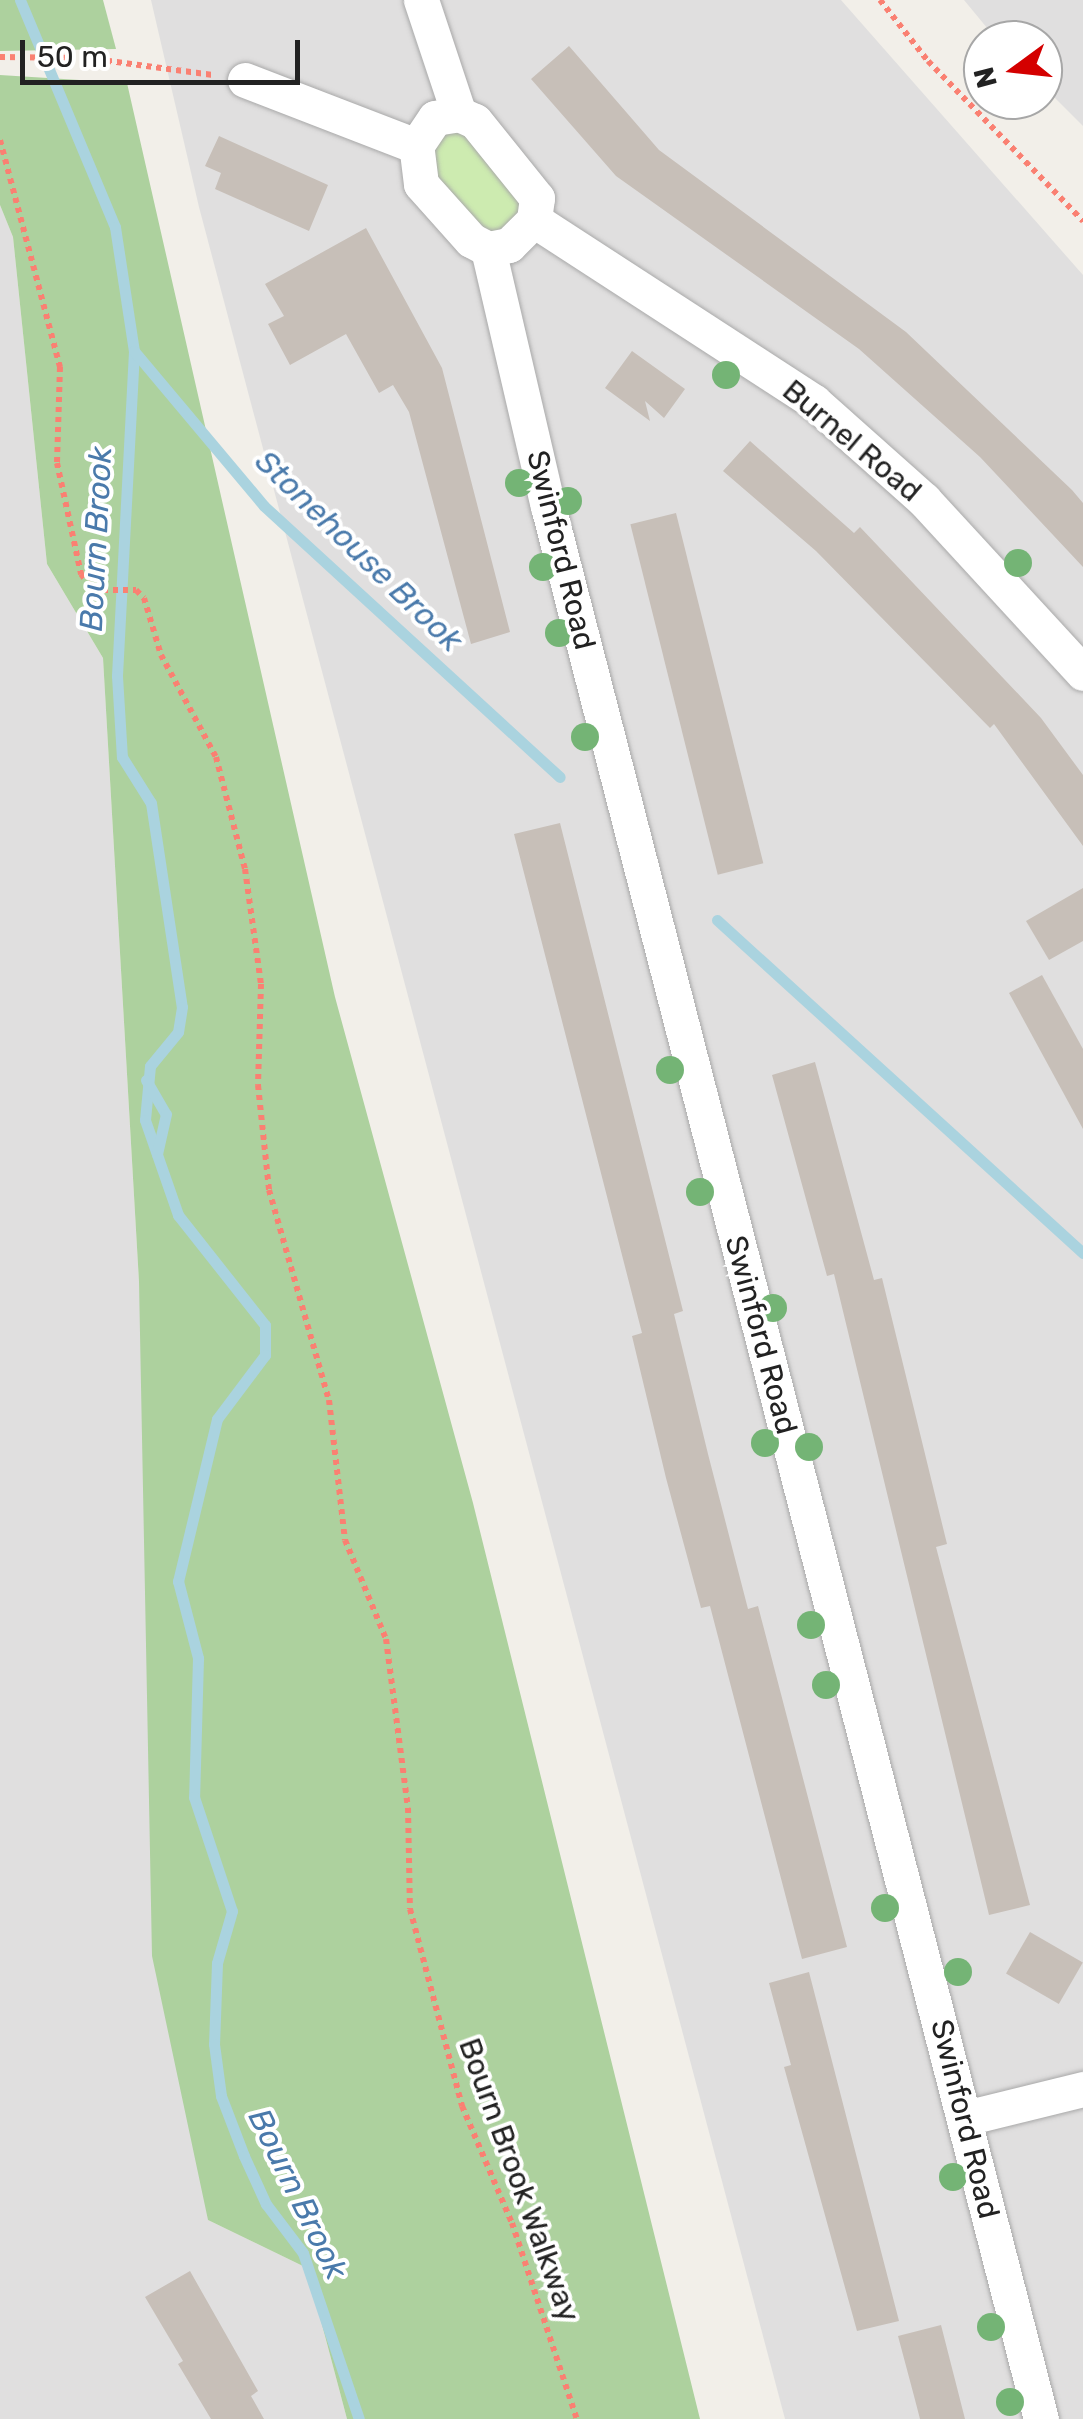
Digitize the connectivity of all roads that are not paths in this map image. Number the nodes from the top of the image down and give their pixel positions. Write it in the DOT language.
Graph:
graph roads {
  1 [pos="421,0"];
  2 [pos="245,80"];
  3 [pos="459,114"];
  4 [pos="416,146"];
  5 [pos="534,220"];
  6 [pos="488,249"];
  7 [pos="1083,673"];
  8 [pos="1083,2089"];
  9 [pos="966,2118"];
  10 [pos="1041,2419"];
  1 -- 3 [label="street"];
  2 -- 4 [label="street"];
  3 -- 4 [label="street"];
  3 -- 5 [label="street"];
  4 -- 6 [label="street"];
  5 -- 6 [label="street"];
  5 -- 7 [label="street, Burnel Road"];
  6 -- 9 [label="street, Swinford Road"];
  8 -- 9 [label="street"];
  9 -- 10 [label="street, Swinford Road"];
}
